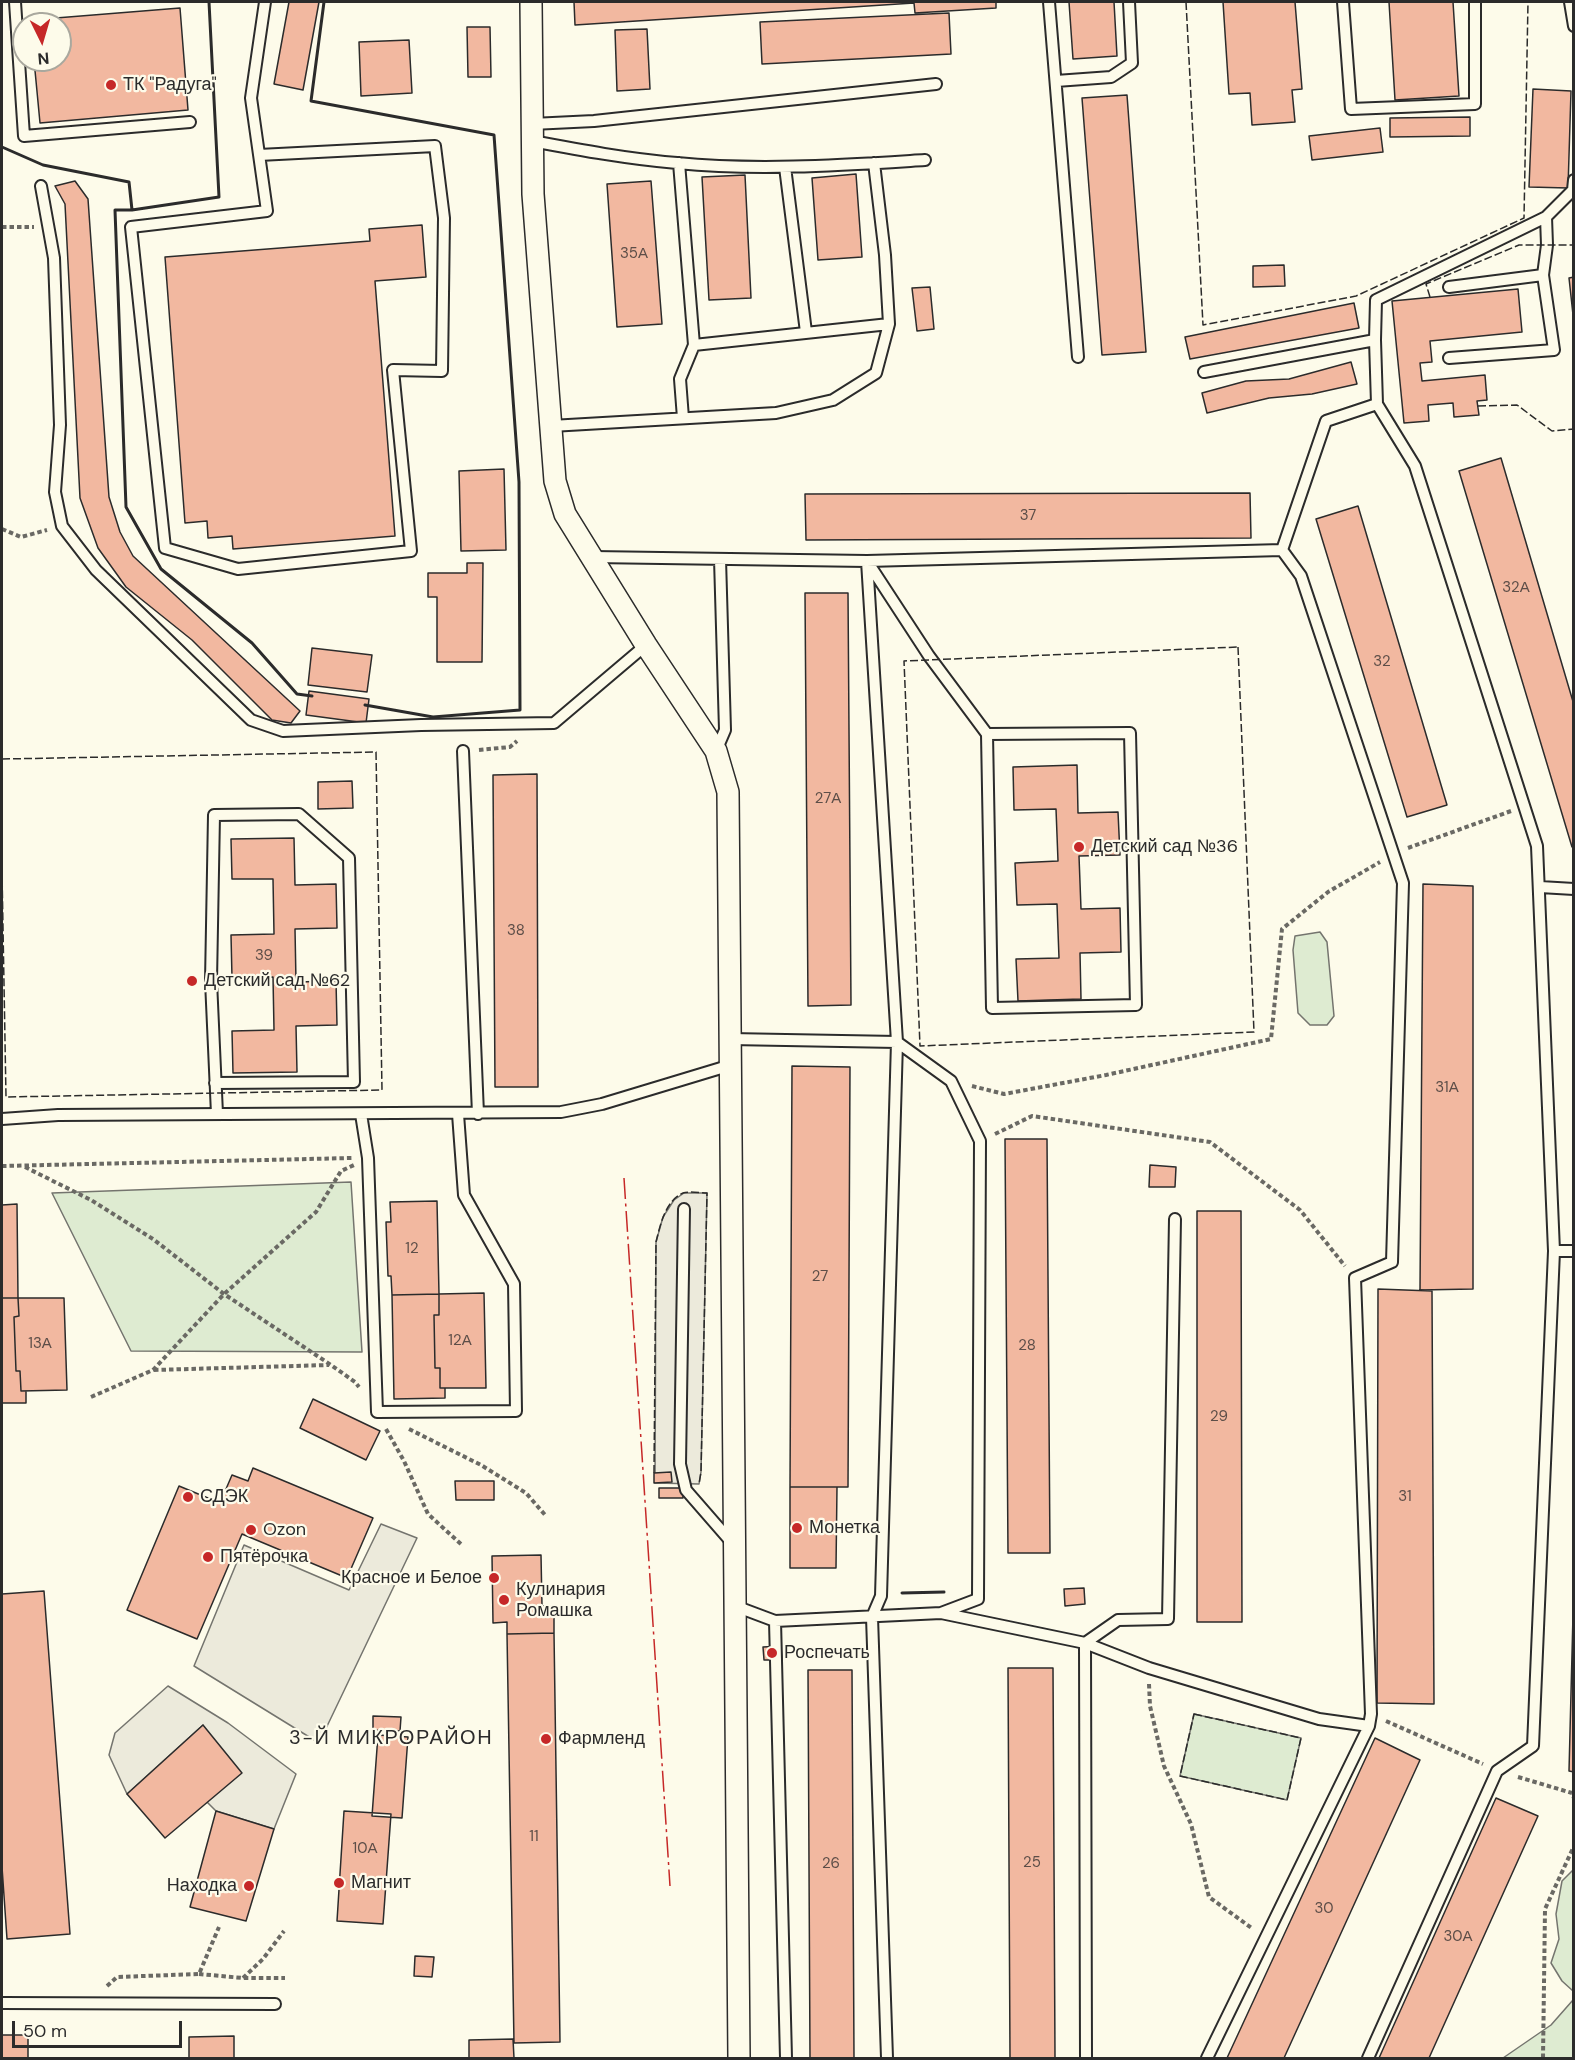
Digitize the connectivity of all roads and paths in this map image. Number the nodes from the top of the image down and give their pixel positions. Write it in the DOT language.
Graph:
graph roads {
  1 [pos="15,2"];
  2 [pos="266,2"];
  3 [pos="531,2"];
  4 [pos="1050,2"];
  5 [pos="1129,2"];
  6 [pos="1343,2"];
  7 [pos="1475,2"];
  8 [pos="1569,2"];
  9 [pos="1574,26"];
  10 [pos="1056,81"];
  11 [pos="936,84"];
  12 [pos="190,122"];
  13 [pos="532,132"];
  14 [pos="259,155"];
  15 [pos="925,160"];
  16 [pos="679,163"];
  17 [pos="874,163"];
  18 [pos="785,167"];
  19 [pos="1574,180"];
  20 [pos="41,186"];
  21 [pos="1573,190"];
  22 [pos="1546,217"];
  23 [pos="48,226"];
  24 [pos="2,227"];
  25 [pos="1544,275"];
  26 [pos="1449,287"];
  27 [pos="889,324"];
  28 [pos="806,332"];
  29 [pos="1375,340"];
  30 [pos="694,345"];
  31 [pos="1078,357"];
  32 [pos="1449,358"];
  33 [pos="1204,372"];
  34 [pos="1377,404"];
  35 [pos="683,418"];
  36 [pos="551,426"];
  37 [pos="62,526"];
  38 [pos="2,528"];
  39 [pos="1282,550"];
  40 [pos="593,557"];
  41 [pos="720,559"];
  42 [pos="867,561"];
  43 [pos="646,645"];
  44 [pos="535,723"];
  45 [pos="987,734"];
  46 [pos="463,751"];
  47 [pos="716,751"];
  48 [pos="1525,806"];
  49 [pos="1393,854"];
  50 [pos="1540,887"];
  51 [pos="1574,889"];
  52 [pos="730,1039"];
  53 [pos="897,1042"];
  54 [pos="731,1065"];
  55 [pos="951,1081"];
  56 [pos="215,1083"];
  57 [pos="217,1114"];
  58 [pos="361,1114"];
  59 [pos="458,1114"];
  60 [pos="478,1114"];
  61 [pos="2,1119"];
  62 [pos="980,1141"];
  63 [pos="368,1158"];
  64 [pos="2,1166"];
  65 [pos="25,1167"];
  66 [pos="684,1209"];
  67 [pos="1175,1219"];
  68 [pos="1554,1251"];
  69 [pos="1574,1251"];
  70 [pos="1355,1278"];
  71 [pos="224,1294"];
  72 [pos="331,1365"];
  73 [pos="153,1370"];
  74 [pos="90,1397"];
  75 [pos="377,1412"];
  76 [pos="546,1516"];
  77 [pos="463,1546"];
  78 [pos="735,1546"];
  79 [pos="735,1606"];
  80 [pos="941,1613"];
  81 [pos="872,1617"];
  82 [pos="775,1621"];
  83 [pos="1086,1643"];
  84 [pos="1149,1668"];
  85 [pos="1371,1714"];
  86 [pos="1369,1726"];
  87 [pos="1477,1761"];
  88 [pos="1497,1771"];
  89 [pos="1574,1798"];
  90 [pos="1574,1846"];
  91 [pos="219,1926"];
  92 [pos="284,1931"];
  93 [pos="1266,1938"];
  94 [pos="199,1974"];
  95 [pos="243,1978"];
  96 [pos="285,1978"];
  97 [pos="2,2003"];
  98 [pos="101,2004"];
  99 [pos="275,2004"];
  100 [pos="739,2058"];
  101 [pos="786,2058"];
  102 [pos="887,2058"];
  103 [pos="1086,2058"];
  104 [pos="1207,2058"];
  105 [pos="1368,2058"];
  106 [pos="1544,2058"];
  1 -- 12 [label="lane"];
  2 -- 14 [label="lane"];
  3 -- 13 [label="street"];
  4 -- 10 [label="lane"];
  5 -- 10 [label="lane"];
  6 -- 7 [label="lane"];
  8 -- 9 [label="lane"];
  10 -- 31 [label="lane"];
  11 -- 13 [label="lane"];
  13 -- 16 [label="lane"];
  13 -- 36 [label="street"];
  14 -- 14 [label="lane"];
  15 -- 17 [label="lane"];
  16 -- 18 [label="lane"];
  16 -- 30 [label="lane"];
  17 -- 18 [label="lane"];
  17 -- 27 [label="lane"];
  18 -- 28 [label="lane"];
  19 -- 21 [label="lane"];
  20 -- 23 [label="lane"];
  21 -- 22 [label="lane"];
  22 -- 25 [label="lane"];
  22 -- 29 [label="lane"];
  23 -- 24 [label="path"];
  23 -- 37 [label="lane"];
  25 -- 26 [label="lane"];
  25 -- 32 [label="lane"];
  27 -- 28 [label="lane"];
  27 -- 35 [label="lane"];
  28 -- 30 [label="lane"];
  29 -- 33 [label="lane"];
  29 -- 34 [label="lane"];
  30 -- 35 [label="lane"];
  34 -- 39 [label="lane"];
  34 -- 48 [label="lane"];
  35 -- 36 [label="lane"];
  36 -- 40 [label="street"];
  37 -- 38 [label="path"];
  37 -- 44 [label="lane"];
  39 -- 42 [label="lane"];
  39 -- 49 [label="lane"];
  40 -- 41 [label="lane"];
  40 -- 43 [label="street"];
  41 -- 42 [label="lane"];
  41 -- 47 [label="lane"];
  42 -- 45 [label="lane"];
  42 -- 53 [label="lane"];
  43 -- 44 [label="lane"];
  43 -- 47 [label="street"];
  44 -- 46 [label="path"];
  45 -- 45 [label="lane"];
  46 -- 60 [label="lane"];
  47 -- 52 [label="street"];
  48 -- 49 [label="path"];
  48 -- 50 [label="lane"];
  49 -- 55 [label="path"];
  49 -- 70 [label="lane"];
  50 -- 51 [label="lane"];
  50 -- 68 [label="lane"];
  52 -- 53 [label="lane"];
  52 -- 54 [label="street"];
  53 -- 55 [label="lane"];
  53 -- 81 [label="lane"];
  54 -- 60 [label="lane"];
  54 -- 78 [label="street"];
  55 -- 62 [label="lane"];
  56 -- 56 [label="lane"];
  56 -- 57 [label="lane"];
  57 -- 58 [label="lane"];
  57 -- 61 [label="lane"];
  58 -- 59 [label="lane"];
  58 -- 63 [label="lane"];
  59 -- 60 [label="lane"];
  59 -- 75 [label="lane"];
  62 -- 70 [label="path"];
  62 -- 80 [label="lane"];
  63 -- 65 [label="path"];
  63 -- 71 [label="path"];
  63 -- 75 [label="lane"];
  64 -- 65 [label="path"];
  65 -- 71 [label="path"];
  66 -- 78 [label="lane"];
  67 -- 83 [label="lane"];
  68 -- 69 [label="lane"];
  68 -- 88 [label="lane"];
  70 -- 85 [label="lane"];
  71 -- 72 [label="path"];
  71 -- 73 [label="path"];
  72 -- 73 [label="path"];
  72 -- 75 [label="path"];
  73 -- 74 [label="path"];
  75 -- 76 [label="path"];
  75 -- 77 [label="path"];
  78 -- 79 [label="street"];
  79 -- 82 [label="lane"];
  79 -- 100 [label="street"];
  80 -- 81 [label="lane"];
  80 -- 83 [label="lane"];
  81 -- 82 [label="lane"];
  81 -- 102 [label="lane"];
  82 -- 101 [label="lane"];
  83 -- 84 [label="lane"];
  83 -- 103 [label="lane"];
  84 -- 86 [label="lane"];
  84 -- 93 [label="path"];
  85 -- 86 [label="lane"];
  85 -- 87 [label="path"];
  86 -- 93 [label="lane"];
  88 -- 89 [label="path"];
  88 -- 105 [label="lane"];
  90 -- 106 [label="path"];
  91 -- 94 [label="path"];
  92 -- 95 [label="path"];
  93 -- 104 [label="lane"];
  94 -- 95 [label="path"];
  94 -- 98 [label="path"];
  95 -- 96 [label="path"];
  97 -- 98 [label="lane"];
  98 -- 99 [label="lane"];
}
